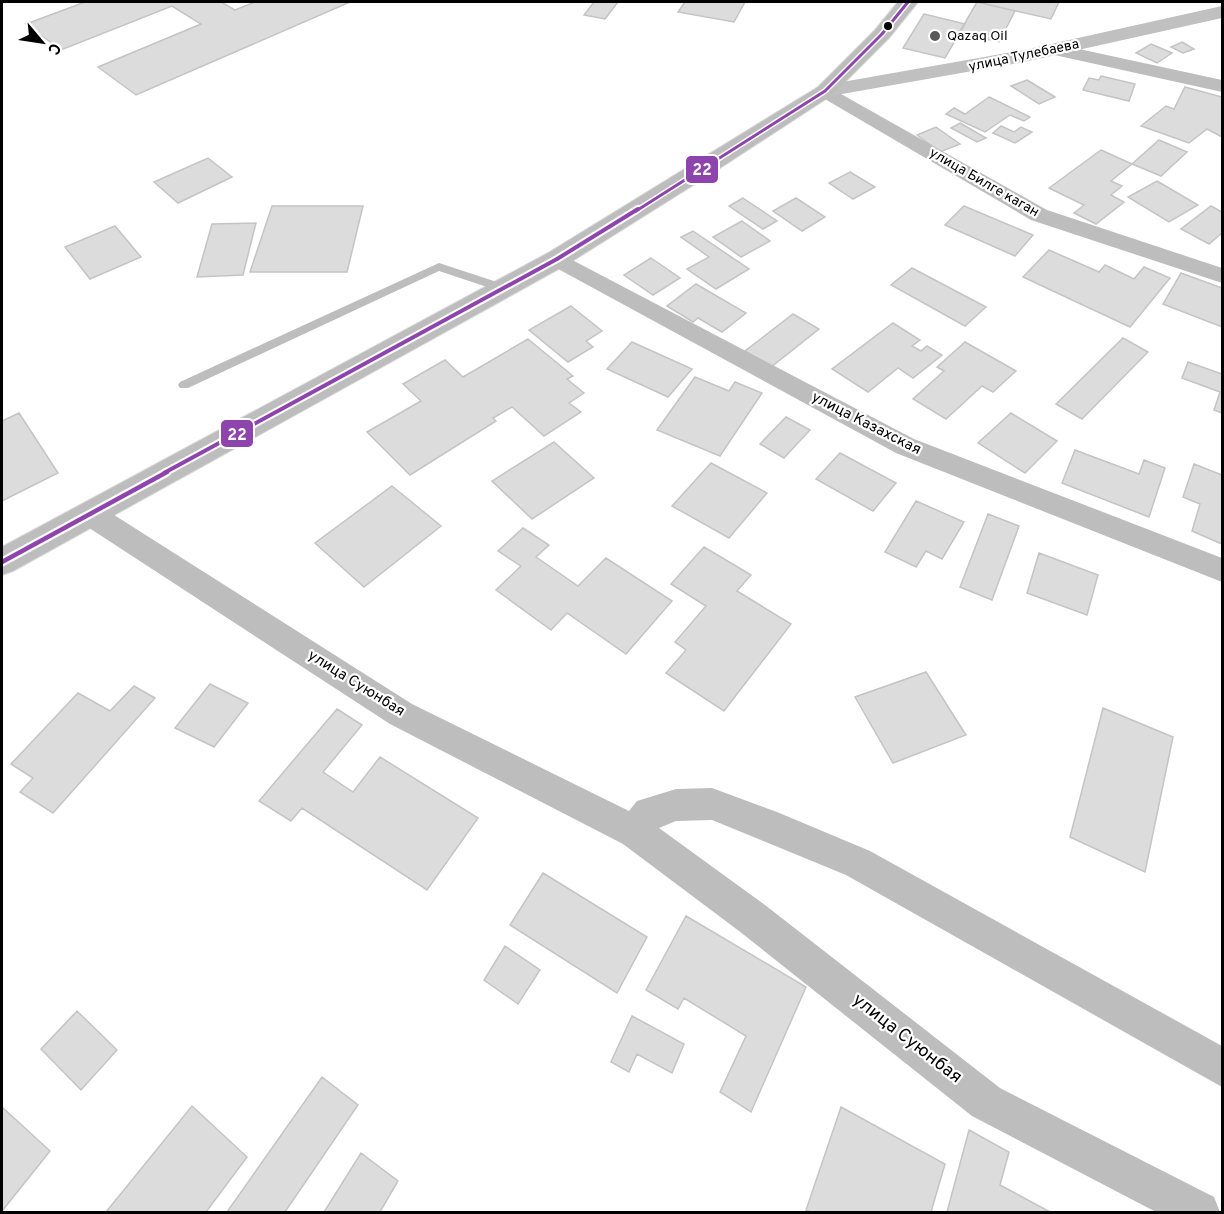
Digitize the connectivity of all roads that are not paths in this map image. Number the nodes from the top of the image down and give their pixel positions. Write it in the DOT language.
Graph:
graph roads {
  1 [pos="908,2"];
  2 [pos="1222,12"];
  3 [pos="1056,50"];
  4 [pos="1222,86"];
  5 [pos="825,91"];
  6 [pos="557,259"];
  7 [pos="1222,276"];
  8 [pos="502,288"];
  9 [pos="184,385"];
  10 [pos="90,514"];
  11 [pos="2,562"];
  12 [pos="1222,570"];
  13 [pos="635,832"];
  14 [pos="1222,1067"];
  15 [pos="1199,1212"];
  1 -- 5 [label="main road"];
  2 -- 3 [label="street, улица Тулебаева"];
  3 -- 4 [label="street"];
  3 -- 5 [label="street, улица Тулебаева"];
  5 -- 6 [label="main road"];
  5 -- 7 [label="street, улица Билге каган"];
  6 -- 8 [label="main road"];
  6 -- 12 [label="street, улица Казахская"];
  8 -- 9 [label="lane"];
  8 -- 10 [label="main road"];
  10 -- 11 [label="main road"];
  10 -- 13 [label="street, улица Суюнбая"];
  13 -- 14 [label="street"];
  13 -- 15 [label="street, улица Суюнбая"];
}
